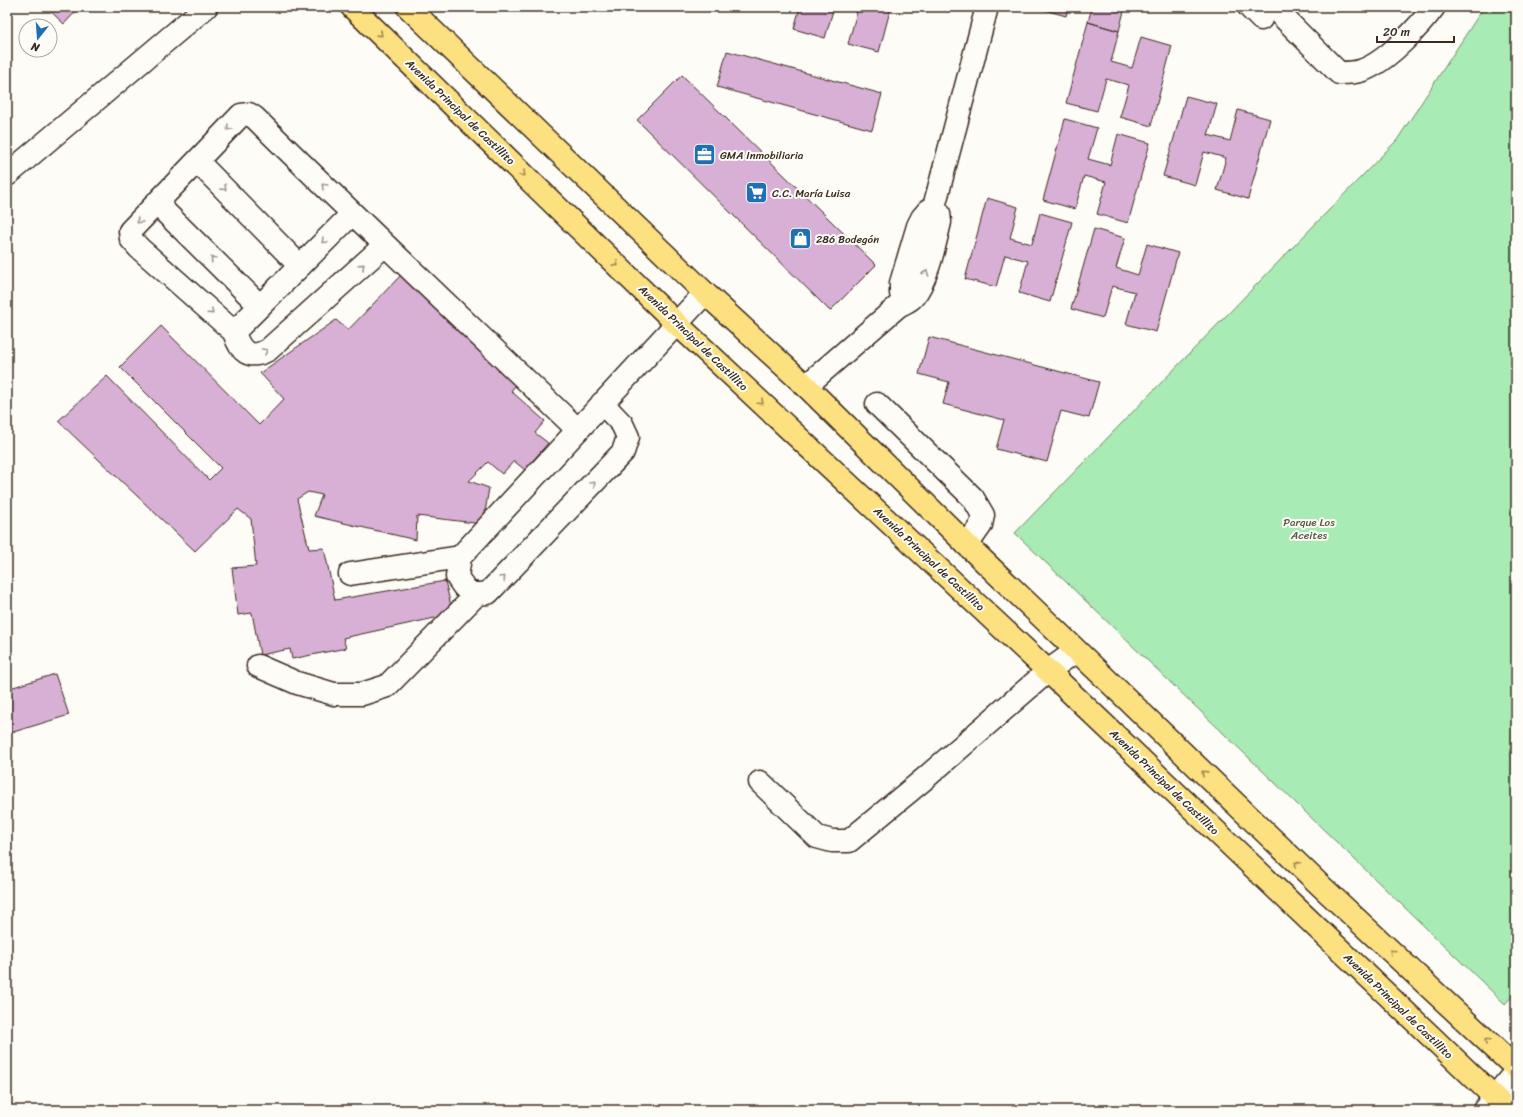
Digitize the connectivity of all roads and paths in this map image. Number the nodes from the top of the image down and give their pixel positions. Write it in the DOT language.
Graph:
graph roads {
  1 [pos="206,7"];
  2 [pos="352,7"];
  3 [pos="408,7"];
  4 [pos="987,7"];
  5 [pos="1434,7"];
  6 [pos="1261,11"];
  7 [pos="196,160"];
  8 [pos="7,175"];
  9 [pos="156,203"];
  10 [pos="352,214"];
  11 [pos="385,246"];
  12 [pos="300,266"];
  13 [pos="705,293"];
  14 [pos="260,306"];
  15 [pos="676,323"];
  16 [pos="234,332"];
  17 [pos="806,386"];
  18 [pos="602,404"];
  19 [pos="877,404"];
  20 [pos="578,430"];
  21 [pos="967,545"];
  22 [pos="460,557"];
  23 [pos="350,574"];
  24 [pos="476,595"];
  25 [pos="1076,651"];
  26 [pos="258,666"];
  27 [pos="1048,671"];
  28 [pos="760,782"];
  29 [pos="1516,1068"];
  30 [pos="1516,1071"];
  31 [pos="1495,1106"];
  1 -- 8 [label="street"];
  2 -- 15 [label="main road, Avenida Principal de Castillito, one-way"];
  3 -- 13 [label="main road"];
  4 -- 17 [label="street"];
  5 -- 6 [label="street"];
  7 -- 9 [label="street"];
  10 -- 7 [label="street, one-way"];
  7 -- 12 [label="street, one-way"];
  14 -- 9 [label="street, one-way"];
  9 -- 16 [label="street, one-way"];
  10 -- 11 [label="street"];
  10 -- 12 [label="street, one-way"];
  16 -- 11 [label="street, one-way"];
  11 -- 20 [label="street"];
  12 -- 14 [label="street"];
  13 -- 15 [label="street"];
  13 -- 17 [label="main road"];
  14 -- 16 [label="street"];
  15 -- 18 [label="street"];
  15 -- 27 [label="main road, Avenida Principal de Castillito, one-way"];
  17 -- 21 [label="main road"];
  18 -- 20 [label="street"];
  24 -- 18 [label="street, one-way"];
  19 -- 21 [label="street"];
  20 -- 22 [label="street"];
  21 -- 25 [label="main road"];
  22 -- 23 [label="street"];
  22 -- 24 [label="street"];
  24 -- 26 [label="street"];
  25 -- 27 [label="street"];
  29 -- 25 [label="main road, one-way"];
  27 -- 28 [label="street"];
  27 -- 31 [label="main road, Avenida Principal de Castillito"];
  30 -- 31 [label="street"];
}
